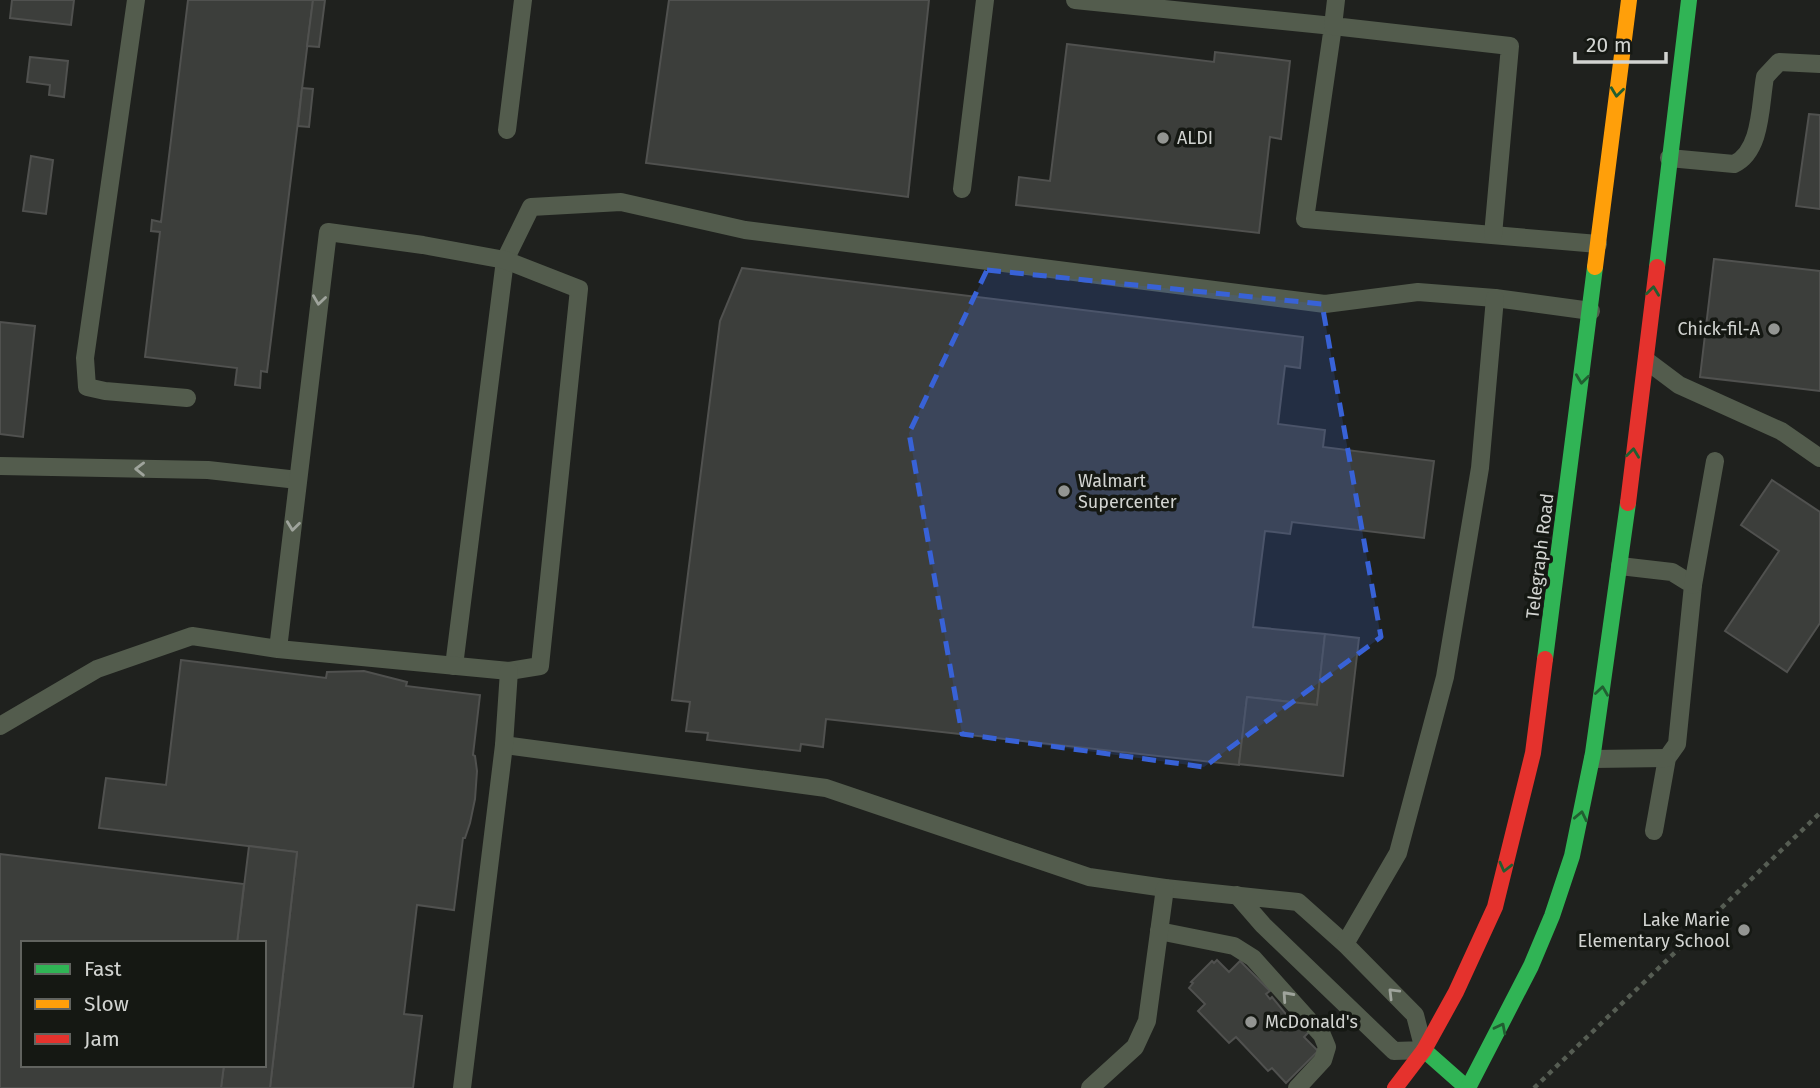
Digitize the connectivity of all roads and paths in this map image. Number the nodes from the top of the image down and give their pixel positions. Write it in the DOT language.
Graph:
graph roads {
  1 [pos="136,0"];
  2 [pos="523,0"];
  3 [pos="985,0"];
  4 [pos="1075,0"];
  5 [pos="1336,0"];
  6 [pos="1629,0"];
  7 [pos="1689,0"];
  8 [pos="1332,26"];
  9 [pos="1820,64"];
  10 [pos="507,130"];
  11 [pos="1669,158"];
  12 [pos="962,189"];
  13 [pos="1493,235"];
  14 [pos="1598,244"];
  15 [pos="505,260"];
  16 [pos="1495,298"];
  17 [pos="1595,315"];
  18 [pos="1640,355"];
  19 [pos="187,398"];
  20 [pos="1820,458"];
  21 [pos="1715,461"];
  22 [pos="0,466"];
  23 [pos="298,480"];
  24 [pos="1620,566"];
  25 [pos="1693,585"];
  26 [pos="278,649"];
  27 [pos="453,666"];
  28 [pos="509,671"];
  29 [pos="0,726"];
  30 [pos="504,745"];
  31 [pos="1587,758"];
  32 [pos="1667,758"];
  33 [pos="1820,813"];
  34 [pos="1654,831"];
  35 [pos="1165,888"];
  36 [pos="1237,895"];
  37 [pos="1159,930"];
  38 [pos="1345,944"];
  39 [pos="1424,1051"];
  40 [pos="461,1088"];
  41 [pos="1090,1088"];
  42 [pos="1297,1088"];
  43 [pos="1395,1088"];
  44 [pos="1467,1088"];
  45 [pos="1534,1088"];
  1 -- 19 [label="lane"];
  2 -- 10 [label="lane"];
  3 -- 12 [label="lane"];
  4 -- 8 [label="lane"];
  5 -- 8 [label="lane"];
  6 -- 14 [label="main road, Telegraph Road, one-way"];
  7 -- 11 [label="main road"];
  8 -- 13 [label="lane"];
  8 -- 13 [label="lane"];
  9 -- 11 [label="lane"];
  18 -- 11 [label="main road, one-way"];
  13 -- 14 [label="lane"];
  14 -- 17 [label="main road, Telegraph Road"];
  15 -- 16 [label="lane"];
  15 -- 23 [label="lane, one-way"];
  15 -- 27 [label="lane"];
  15 -- 28 [label="lane"];
  16 -- 17 [label="lane"];
  16 -- 38 [label="lane"];
  17 -- 39 [label="main road, Telegraph Road, one-way"];
  18 -- 20 [label="lane"];
  24 -- 18 [label="main road, one-way"];
  21 -- 25 [label="lane"];
  23 -- 22 [label="lane, one-way"];
  23 -- 26 [label="lane, one-way"];
  24 -- 25 [label="lane"];
  31 -- 24 [label="main road, one-way"];
  25 -- 32 [label="lane"];
  26 -- 27 [label="lane"];
  26 -- 29 [label="lane"];
  27 -- 28 [label="lane"];
  28 -- 30 [label="lane"];
  30 -- 35 [label="lane"];
  30 -- 40 [label="lane"];
  31 -- 32 [label="lane"];
  44 -- 31 [label="main road, one-way"];
  32 -- 34 [label="lane"];
  33 -- 45 [label="path"];
  35 -- 36 [label="lane"];
  35 -- 37 [label="lane"];
  36 -- 38 [label="lane"];
  36 -- 39 [label="lane"];
  37 -- 41 [label="lane"];
  42 -- 37 [label="lane, one-way"];
  39 -- 38 [label="lane, one-way"];
  39 -- 43 [label="main road, Telegraph Road"];
  39 -- 44 [label="main road"];
}
